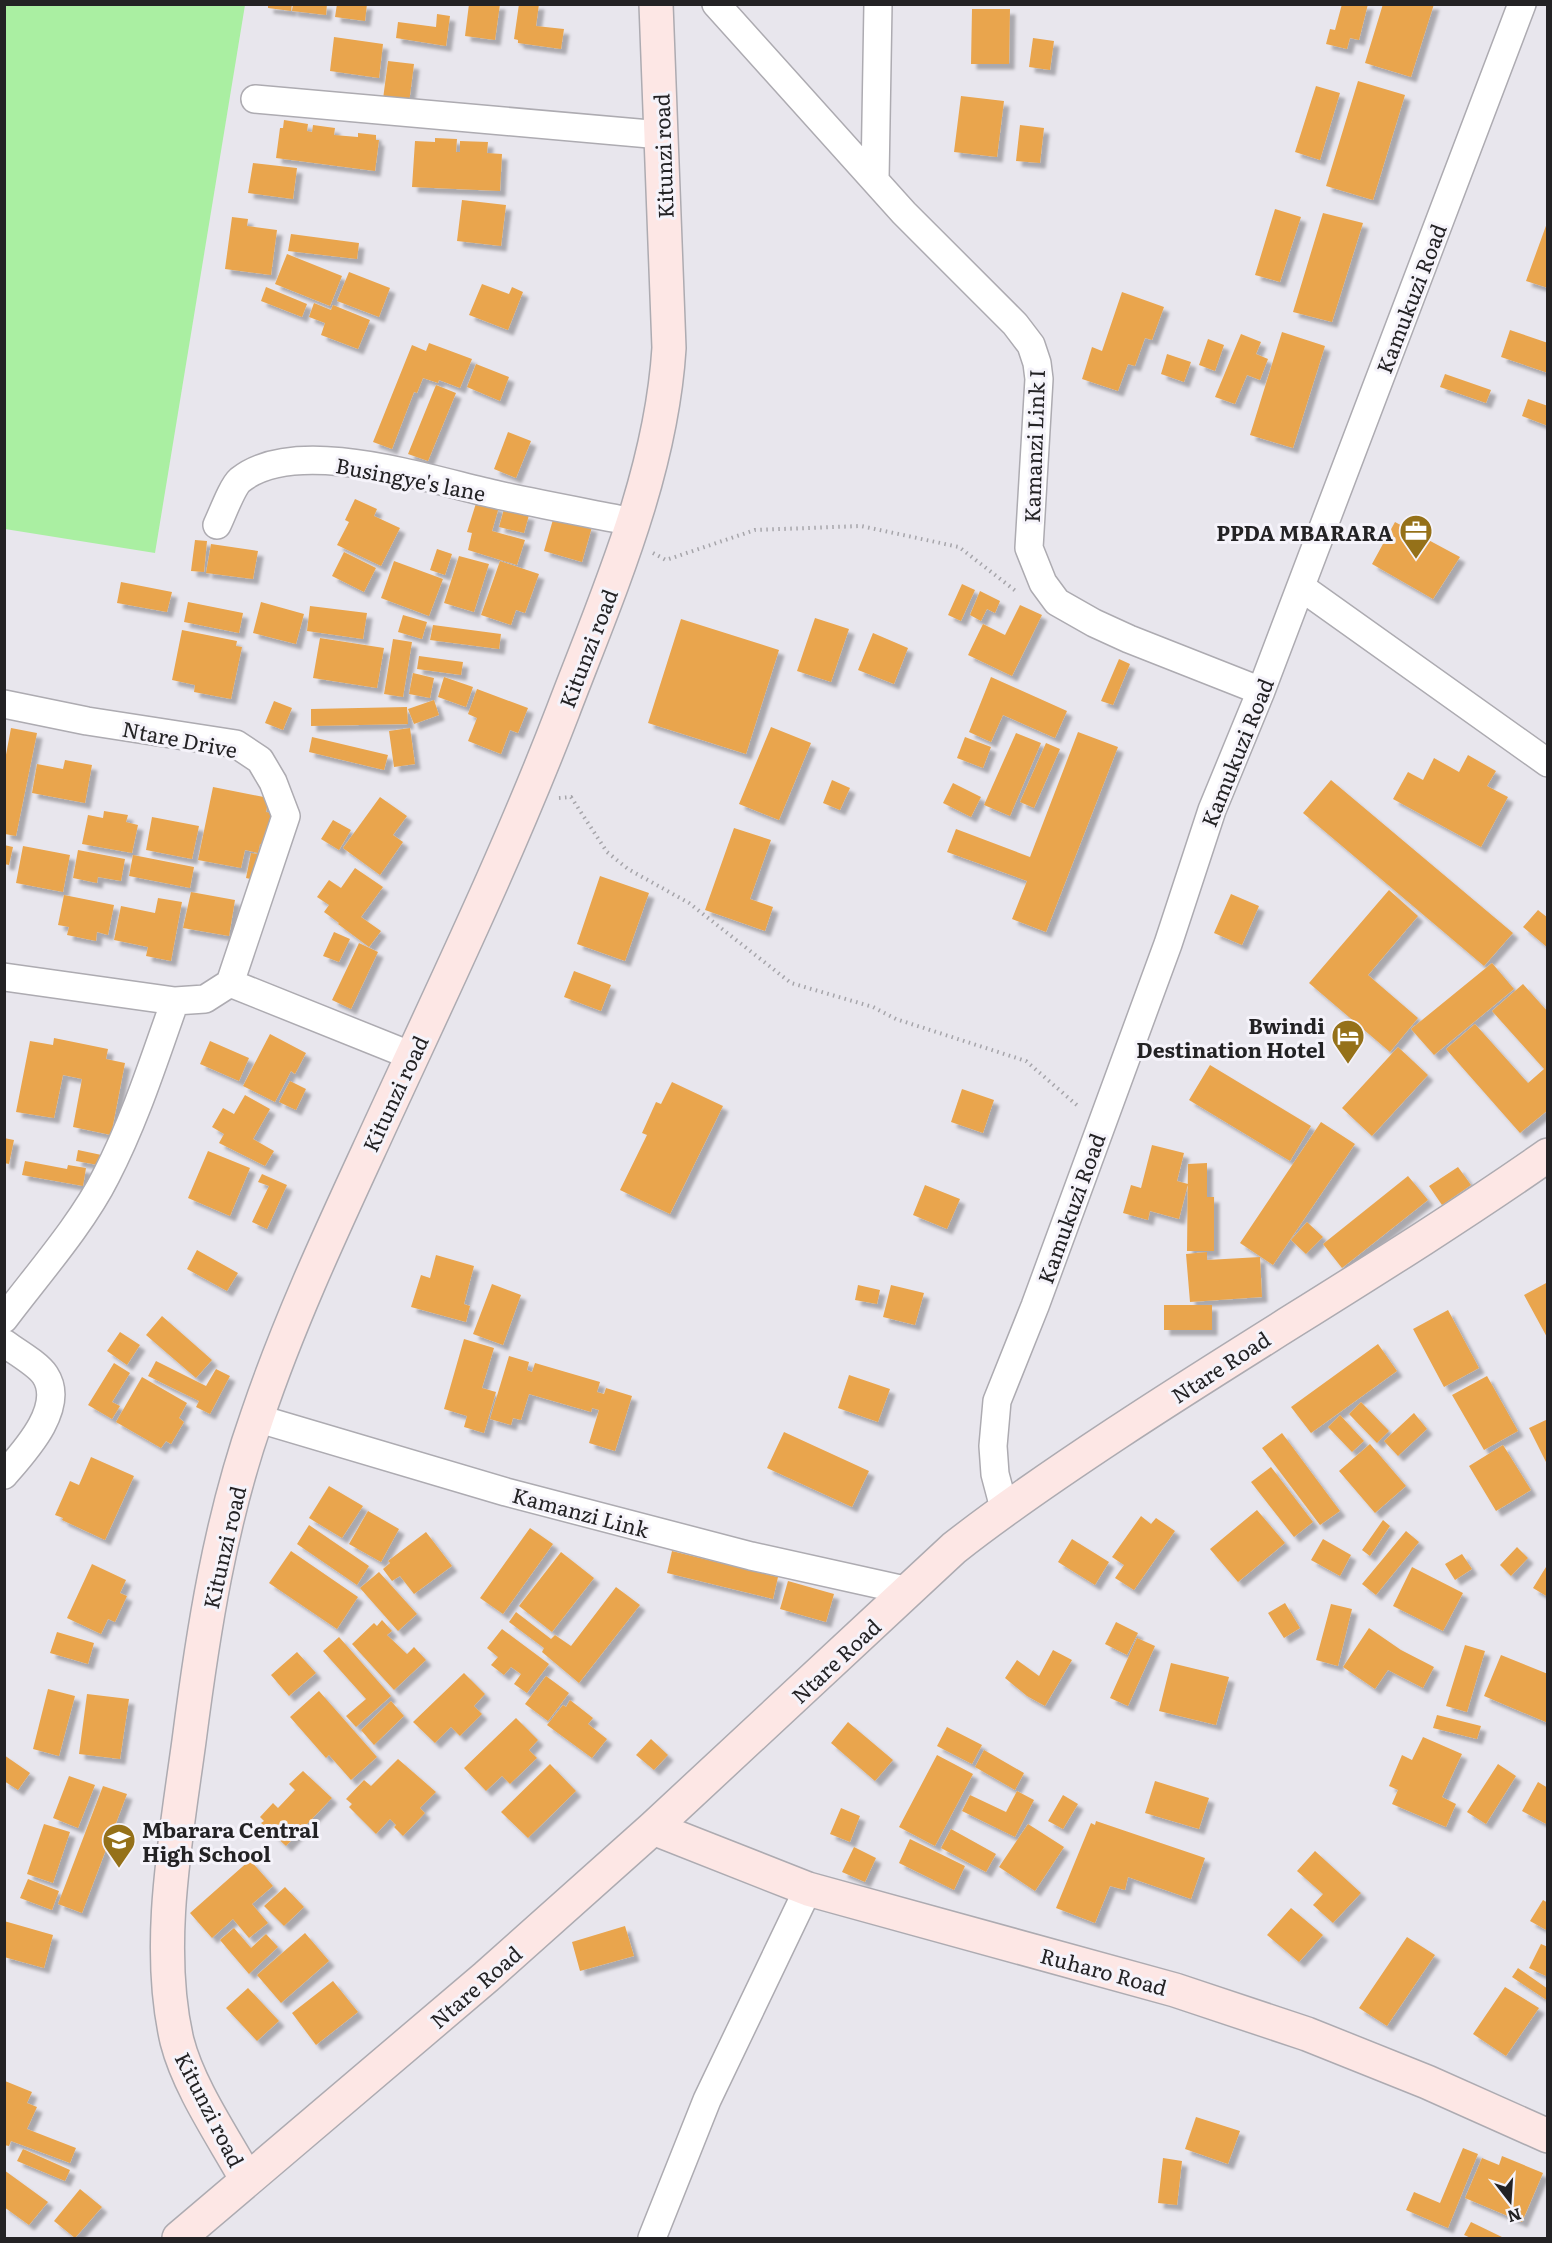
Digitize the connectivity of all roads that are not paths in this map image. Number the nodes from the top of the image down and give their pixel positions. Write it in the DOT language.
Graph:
graph roads {
  1 [pos="656,4"];
  2 [pos="716,4"];
  3 [pos="878,4"];
  4 [pos="1522,4"];
  5 [pos="255,99"];
  6 [pos="661,135"];
  7 [pos="874,179"];
  8 [pos="217,525"];
  9 [pos="631,532"];
  10 [pos="1300,587"];
  11 [pos="1261,691"];
  12 [pos="4,704"];
  13 [pos="1548,763"];
  14 [pos="4,977"];
  15 [pos="230,983"];
  16 [pos="175,1001"];
  17 [pos="412,1056"];
  18 [pos="1548,1155"];
  19 [pos="4,1318"];
  20 [pos="4,1343"];
  21 [pos="256,1418"];
  22 [pos="4,1475"];
  23 [pos="1005,1508"];
  24 [pos="909,1591"];
  25 [pos="653,1828"];
  26 [pos="808,1889"];
  27 [pos="1548,2136"];
  28 [pos="247,2180"];
  29 [pos="179,2238"];
  30 [pos="652,2238"];
  1 -- 6 [label="street, Kitunzi road"];
  2 -- 7 [label="street, Kamanzi Link I"];
  3 -- 7 [label="street"];
  4 -- 10 [label="street, Kamukuzi Road"];
  5 -- 6 [label="street"];
  6 -- 9 [label="street, Kitunzi road"];
  7 -- 11 [label="street, Kamanzi Link I"];
  8 -- 9 [label="street, Busingye's lane"];
  9 -- 17 [label="street, Kitunzi road"];
  10 -- 11 [label="street, Kamukuzi Road"];
  10 -- 13 [label="street"];
  11 -- 23 [label="street, Kamukuzi Road"];
  12 -- 15 [label="street, Ntare Drive"];
  14 -- 16 [label="street"];
  15 -- 16 [label="street"];
  15 -- 17 [label="street"];
  16 -- 19 [label="street"];
  17 -- 21 [label="street, Kitunzi road"];
  18 -- 23 [label="street, Ntare Road"];
  20 -- 22 [label="street"];
  21 -- 24 [label="street, Kamanzi Link"];
  21 -- 28 [label="street, Kitunzi road"];
  23 -- 24 [label="street, Ntare Road"];
  24 -- 25 [label="street, Ntare Road"];
  25 -- 26 [label="street, Ruharo Road"];
  25 -- 28 [label="street, Ntare Road"];
  26 -- 27 [label="street, Ruharo Road"];
  26 -- 30 [label="street"];
  28 -- 29 [label="street, Ntare Road"];
}
